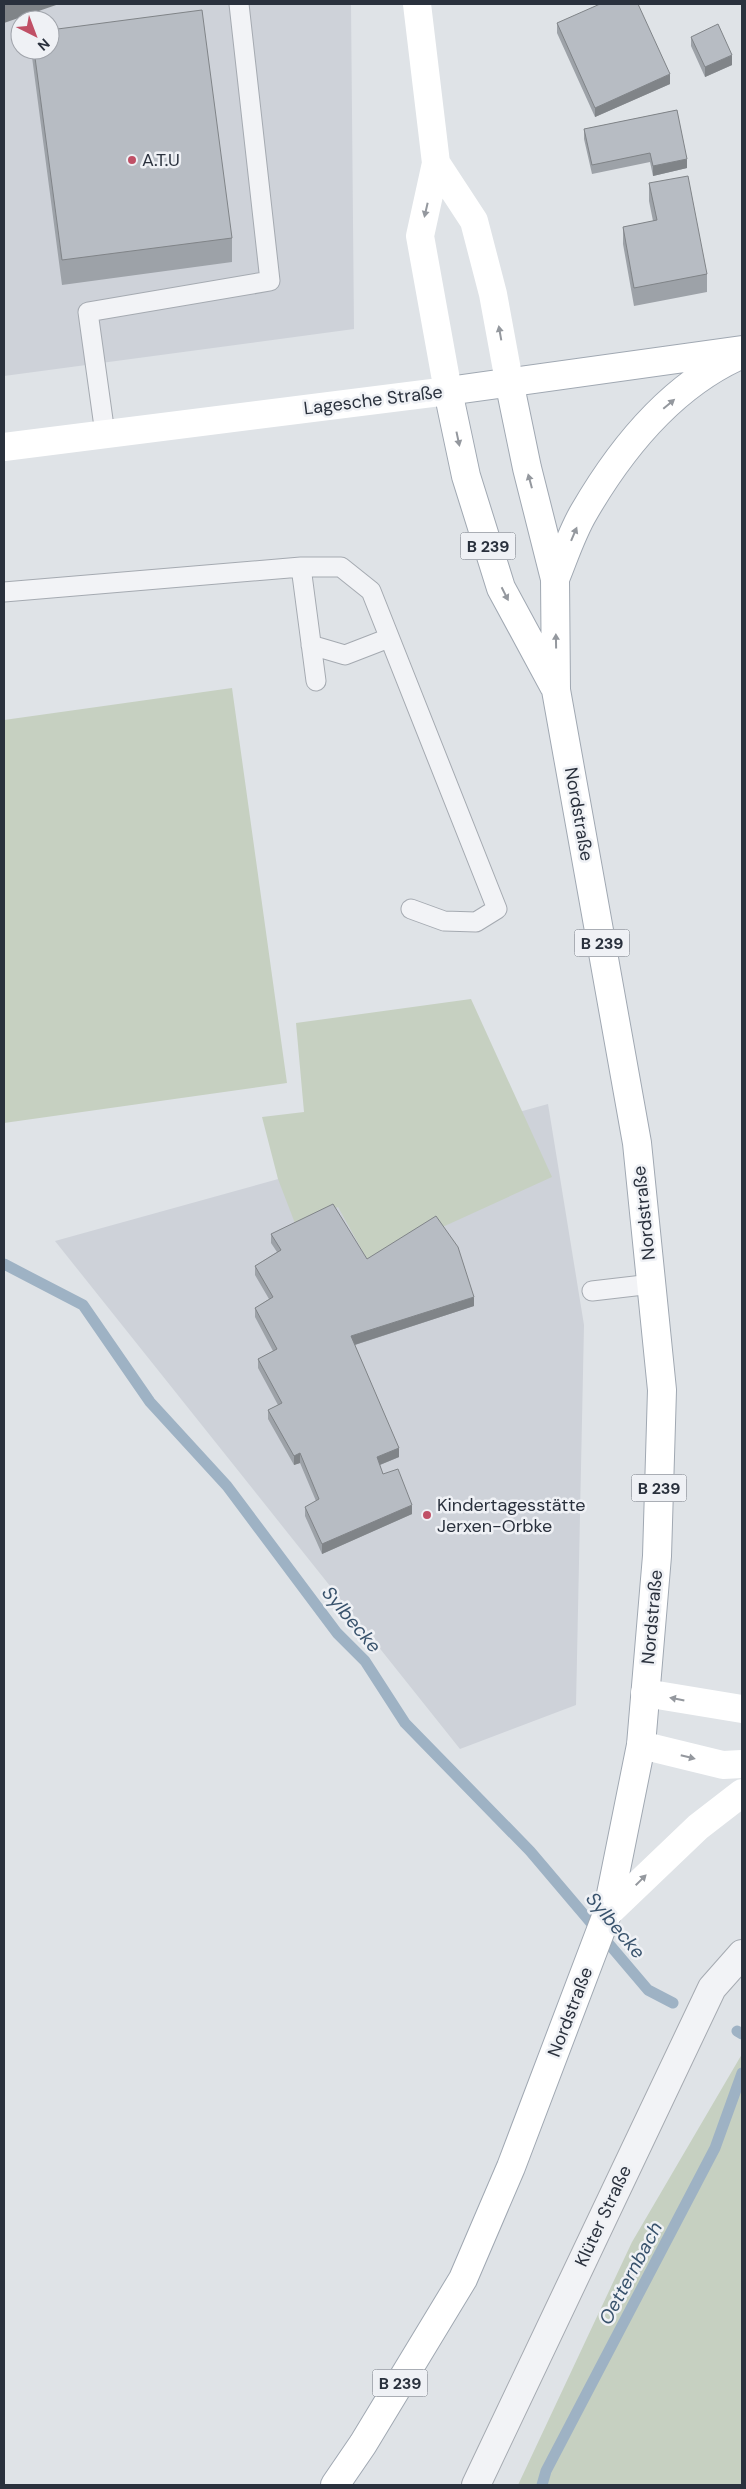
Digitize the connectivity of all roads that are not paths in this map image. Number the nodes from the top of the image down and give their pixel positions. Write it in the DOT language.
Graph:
graph roads {
  1 [pos="239,4"];
  2 [pos="417,4"];
  3 [pos="436,163"];
  4 [pos="742,350"];
  5 [pos="742,354"];
  6 [pos="509,381"];
  7 [pos="448,391"];
  8 [pos="105,434"];
  9 [pos="4,446"];
  10 [pos="301,567"];
  11 [pos="555,579"];
  12 [pos="4,592"];
  13 [pos="388,638"];
  14 [pos="311,645"];
  15 [pos="316,681"];
  16 [pos="556,690"];
  17 [pos="411,910"];
  18 [pos="652,1284"];
  19 [pos="592,1291"];
  20 [pos="645,1693"];
  21 [pos="742,1709"];
  22 [pos="640,1744"];
  23 [pos="742,1764"];
  24 [pos="742,1792"];
  25 [pos="607,1914"];
  26 [pos="742,1954"];
  27 [pos="335,2485"];
  28 [pos="476,2485"];
  1 -- 8 [label="lane"];
  2 -- 3 [label="main road"];
  6 -- 3 [label="main road, Nordstraße, one-way"];
  3 -- 7 [label="main road, Nordstraße, one-way"];
  4 -- 6 [label="main road, Lagesche Straße"];
  11 -- 5 [label="main road, one-way"];
  6 -- 7 [label="main road, Lagesche Straße"];
  11 -- 6 [label="main road, Nordstraße / B 239, one-way"];
  7 -- 8 [label="main road, Lagesche Straße"];
  7 -- 16 [label="main road, Nordstraße / B 239, one-way"];
  8 -- 9 [label="main road, Lagesche Straße"];
  10 -- 12 [label="lane"];
  10 -- 13 [label="lane"];
  10 -- 14 [label="lane"];
  16 -- 11 [label="main road, Nordstraße / B 239, one-way"];
  13 -- 14 [label="lane"];
  13 -- 17 [label="lane"];
  14 -- 15 [label="lane"];
  16 -- 18 [label="main road, Nordstraße / B 239"];
  18 -- 19 [label="lane"];
  18 -- 20 [label="main road, Nordstraße / B 239"];
  21 -- 20 [label="main road, one-way"];
  20 -- 22 [label="main road, Nordstraße / B 239"];
  22 -- 23 [label="main road, one-way"];
  22 -- 25 [label="main road, Nordstraße / B 239"];
  25 -- 24 [label="main road, one-way"];
  25 -- 27 [label="main road, Nordstraße / B 239"];
  26 -- 28 [label="street, Klüter Straße"];
}
